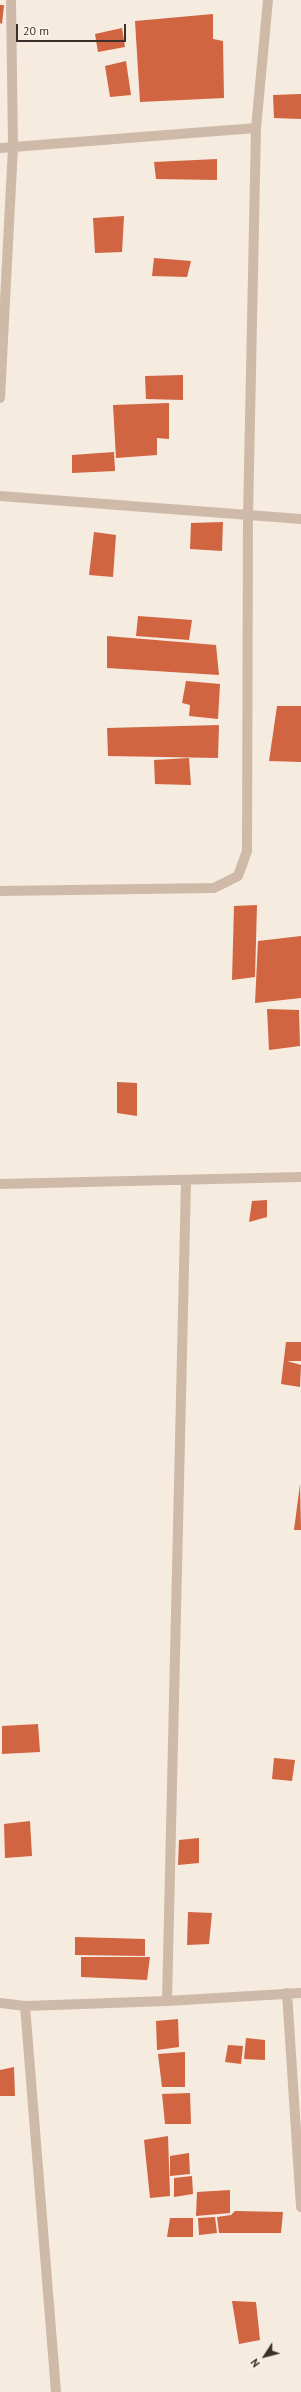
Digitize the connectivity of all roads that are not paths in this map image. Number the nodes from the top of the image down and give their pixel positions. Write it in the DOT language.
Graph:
graph roads {
  1 [pos="11,0"];
  2 [pos="268,0"];
  3 [pos="256,128"];
  4 [pos="13,147"];
  5 [pos="0,148"];
  6 [pos="0,398"];
  7 [pos="0,496"];
  8 [pos="248,516"];
  9 [pos="301,519"];
  10 [pos="0,891"];
  11 [pos="301,1178"];
  12 [pos="186,1181"];
  13 [pos="0,1184"];
  14 [pos="287,1993"];
  15 [pos="301,1993"];
  16 [pos="167,2001"];
  17 [pos="0,2003"];
  18 [pos="25,2006"];
  19 [pos="301,2208"];
  20 [pos="56,2392"];
  1 -- 4 [label="street"];
  2 -- 3 [label="street"];
  3 -- 4 [label="street"];
  3 -- 8 [label="street"];
  4 -- 5 [label="street"];
  4 -- 6 [label="street"];
  7 -- 8 [label="street"];
  8 -- 9 [label="street"];
  8 -- 10 [label="street"];
  11 -- 12 [label="street"];
  12 -- 13 [label="street"];
  12 -- 16 [label="street"];
  14 -- 15 [label="street"];
  14 -- 16 [label="street"];
  14 -- 19 [label="street"];
  16 -- 18 [label="street"];
  17 -- 18 [label="street"];
  18 -- 20 [label="street"];
}
